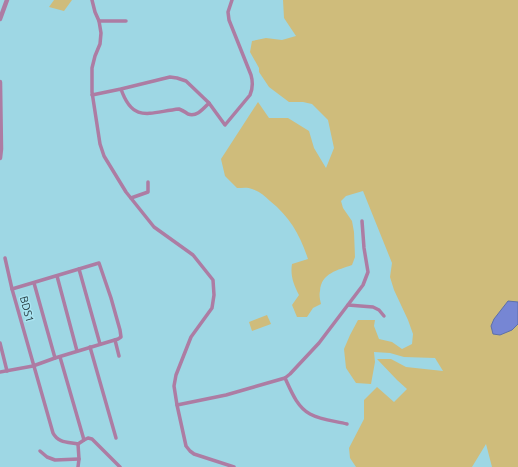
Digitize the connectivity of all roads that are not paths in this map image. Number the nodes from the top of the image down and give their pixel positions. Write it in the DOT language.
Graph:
graph roads {
  1 [pos="7,0"];
  2 [pos="92,0"];
  3 [pos="232,0"];
  4 [pos="0,19"];
  5 [pos="99,21"];
  6 [pos="126,22"];
  7 [pos="0,82"];
  8 [pos="121,89"];
  9 [pos="92,95"];
  10 [pos="209,103"];
  11 [pos="0,158"];
  12 [pos="148,182"];
  13 [pos="131,198"];
  14 [pos="362,221"];
  15 [pos="5,258"];
  16 [pos="79,269"];
  17 [pos="56,276"];
  18 [pos="34,283"];
  19 [pos="12,289"];
  20 [pos="348,305"];
  21 [pos="384,316"];
  22 [pos="115,340"];
  23 [pos="0,343"];
  24 [pos="100,344"];
  25 [pos="90,347"];
  26 [pos="77,351"];
  27 [pos="119,356"];
  28 [pos="60,357"];
  29 [pos="55,358"];
  30 [pos="33,366"];
  31 [pos="7,371"];
  32 [pos="0,372"];
  33 [pos="285,378"];
  34 [pos="177,405"];
  35 [pos="347,424"];
  36 [pos="116,438"];
  37 [pos="84,440"];
  38 [pos="78,444"];
  39 [pos="40,452"];
  40 [pos="79,460"];
  41 [pos="78,467"];
  42 [pos="120,467"];
  43 [pos="234,467"];
  1 -- 4 [label="street"];
  2 -- 5 [label="street"];
  3 -- 10 [label="street"];
  5 -- 6 [label="street"];
  5 -- 9 [label="street"];
  7 -- 11 [label="street"];
  8 -- 9 [label="street"];
  8 -- 10 [label="street"];
  8 -- 10 [label="street"];
  9 -- 13 [label="street"];
  12 -- 13 [label="street"];
  13 -- 34 [label="street"];
  14 -- 20 [label="street"];
  15 -- 19 [label="street, BDS1"];
  16 -- 17 [label="street"];
  16 -- 22 [label="street"];
  16 -- 24 [label="street"];
  17 -- 18 [label="street"];
  17 -- 26 [label="street"];
  18 -- 19 [label="street"];
  18 -- 29 [label="street"];
  19 -- 30 [label="street, BDS1"];
  20 -- 21 [label="street"];
  20 -- 33 [label="street"];
  22 -- 24 [label="street"];
  22 -- 27 [label="street"];
  23 -- 31 [label="street"];
  24 -- 25 [label="street"];
  25 -- 26 [label="street"];
  25 -- 36 [label="street"];
  26 -- 28 [label="street"];
  28 -- 29 [label="street"];
  28 -- 37 [label="street"];
  29 -- 30 [label="street"];
  30 -- 31 [label="street"];
  30 -- 38 [label="street, BDS1"];
  31 -- 32 [label="street"];
  33 -- 34 [label="street"];
  33 -- 35 [label="street"];
  34 -- 43 [label="street"];
  37 -- 38 [label="street"];
  37 -- 42 [label="street"];
  38 -- 40 [label="street"];
  39 -- 40 [label="street"];
  40 -- 41 [label="street"];
}
